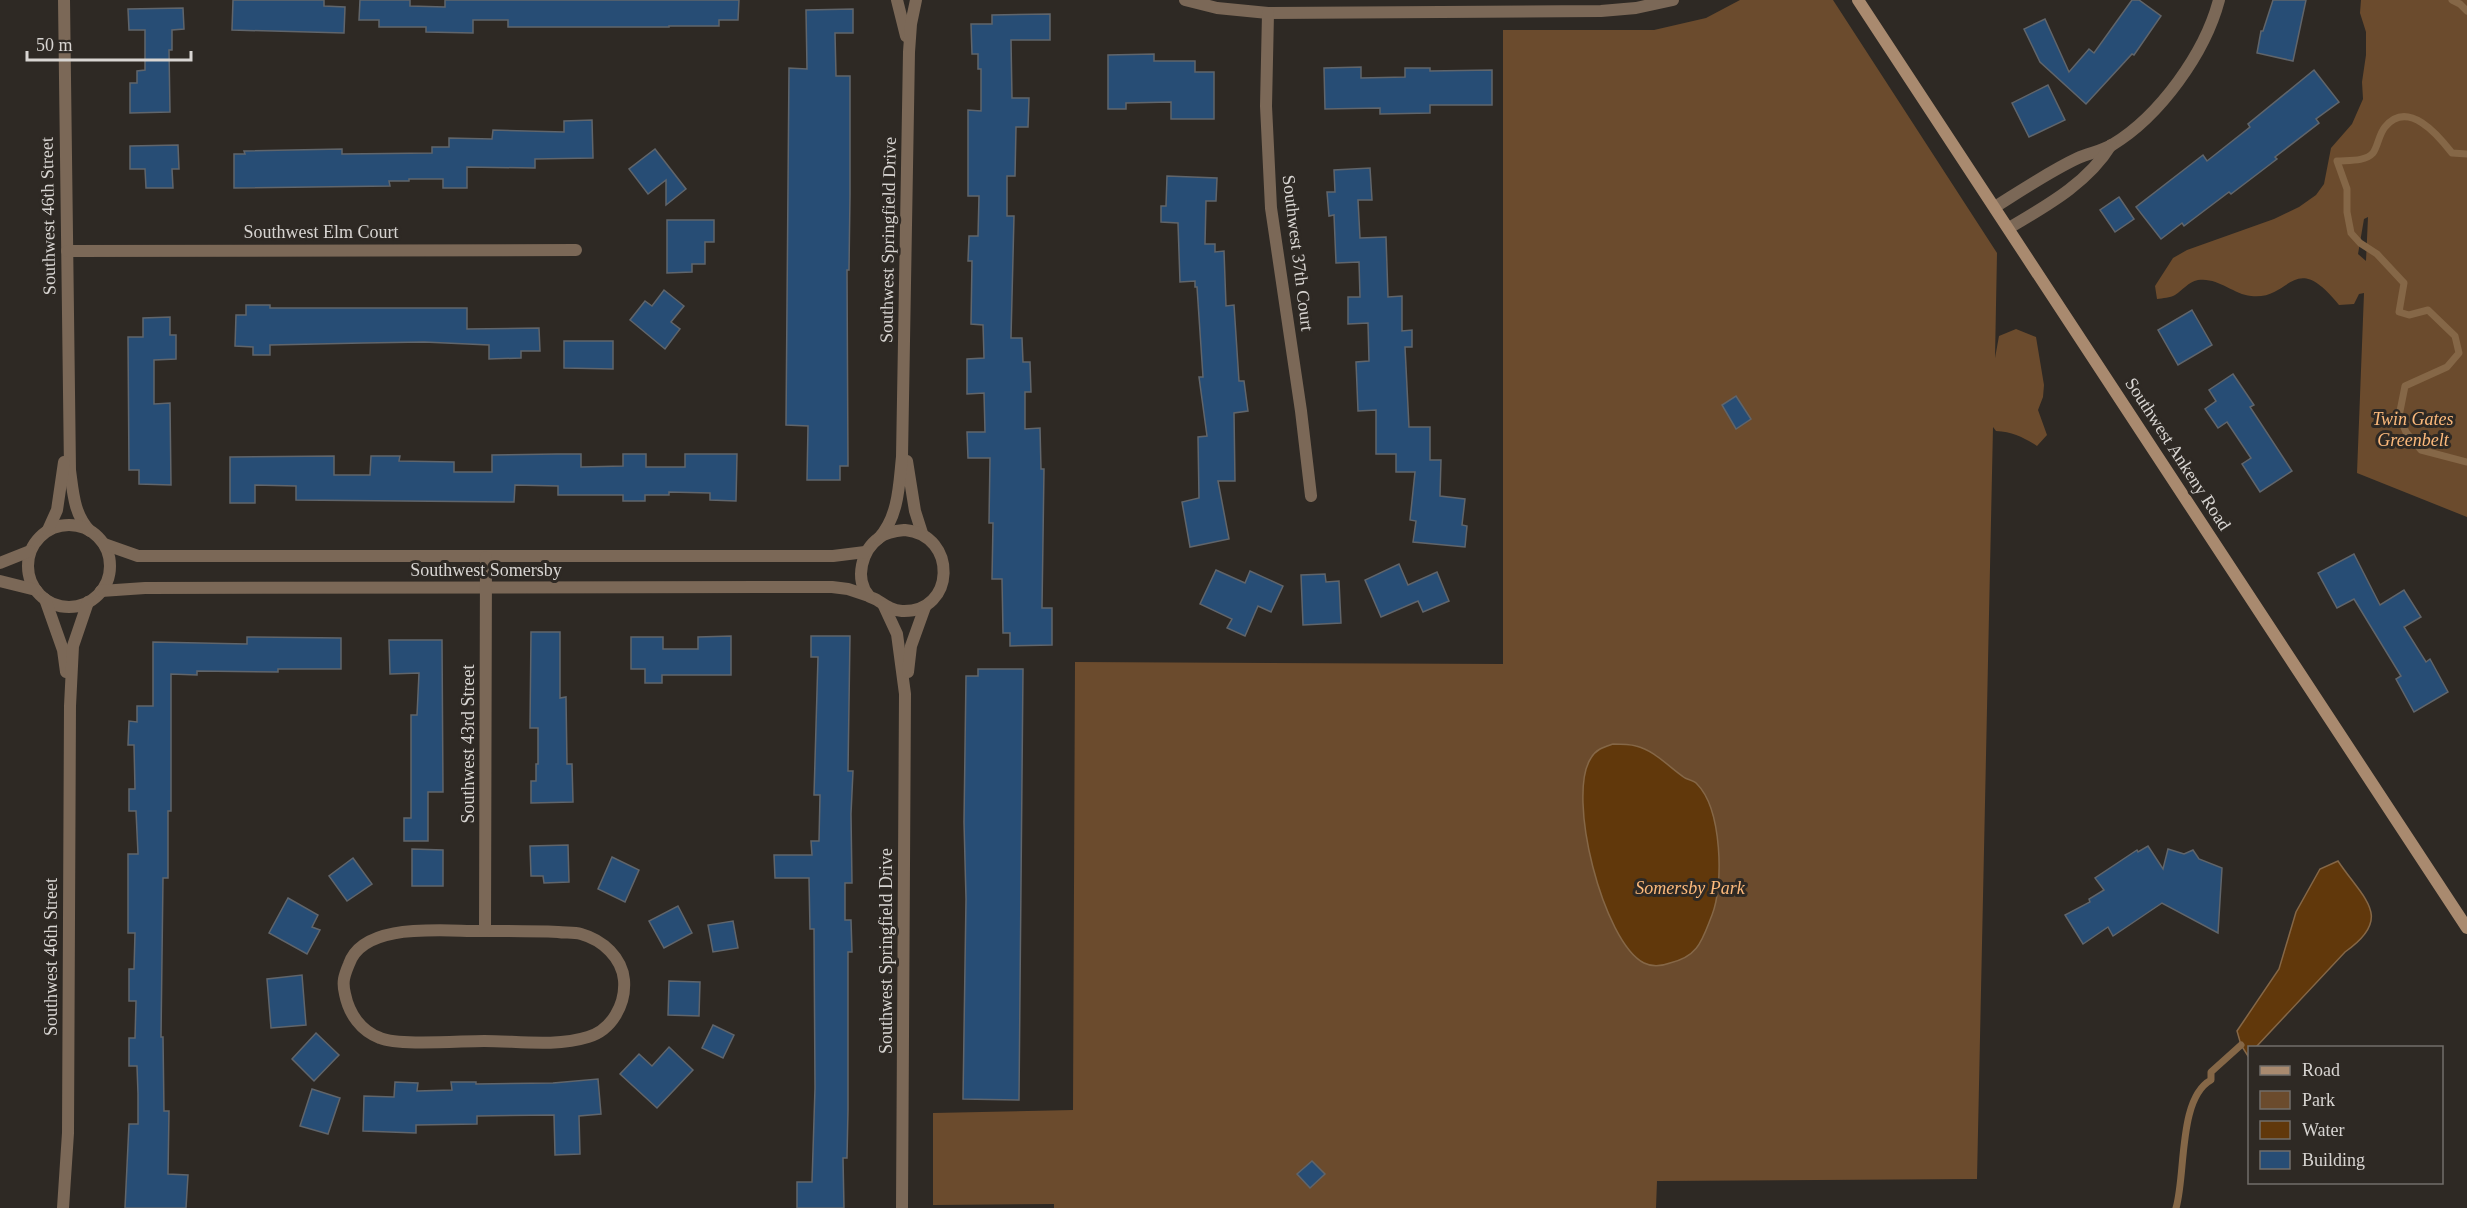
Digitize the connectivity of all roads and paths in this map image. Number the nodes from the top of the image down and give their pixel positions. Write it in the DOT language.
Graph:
graph roads {
  1 [pos="64,0"];
  2 [pos="897,0"];
  3 [pos="916,0"];
  4 [pos="1185,0"];
  5 [pos="1673,0"];
  6 [pos="1858,0"];
  7 [pos="2219,0"];
  8 [pos="1268,13"];
  9 [pos="909,52"];
  10 [pos="2111,145"];
  11 [pos="1995,207"];
  12 [pos="2009,228"];
  13 [pos="576,250"];
  14 [pos="67,251"];
  15 [pos="904,429"];
  16 [pos="69,431"];
  17 [pos="1311,496"];
  18 [pos="48,530"];
  19 [pos="90,531"];
  20 [pos="922,533"];
  21 [pos="879,538"];
  22 [pos="104,544"];
  23 [pos="30,550"];
  24 [pos="865,552"];
  25 [pos="486,556"];
  26 [pos="0,563"];
  27 [pos="0,581"];
  28 [pos="486,588"];
  29 [pos="101,591"];
  30 [pos="40,595"];
  31 [pos="869,596"];
  32 [pos="88,602"];
  33 [pos="884,606"];
  34 [pos="926,607"];
  35 [pos="905,694"];
  36 [pos="70,706"];
  37 [pos="2467,928"];
  38 [pos="485,931"];
  39 [pos="63,1208"];
  40 [pos="902,1208"];
  1 -- 14 [label="street, Southwest 46th Street"];
  2 -- 9 [label="street, Southwest Springfield Drive"];
  3 -- 9 [label="street, Southwest Springfield Drive"];
  4 -- 8 [label="street"];
  5 -- 8 [label="street"];
  6 -- 11 [label="street, Southwest Ankeny Road"];
  7 -- 10 [label="street"];
  8 -- 17 [label="street, Southwest 37th Court"];
  9 -- 15 [label="street, Southwest Springfield Drive"];
  10 -- 11 [label="street"];
  10 -- 12 [label="street"];
  11 -- 12 [label="street, Southwest Ankeny Road"];
  12 -- 37 [label="street, Southwest Ankeny Road"];
  13 -- 14 [label="street, Southwest Elm Court"];
  14 -- 16 [label="street, Southwest 46th Street"];
  15 -- 20 [label="street, Southwest Springfield Drive"];
  15 -- 21 [label="street, Southwest Springfield Drive"];
  16 -- 18 [label="street, Southwest 46th Street"];
  16 -- 19 [label="street, Southwest 46th Street"];
  18 -- 19 [label="street"];
  18 -- 23 [label="street"];
  19 -- 22 [label="street"];
  20 -- 21 [label="street"];
  20 -- 34 [label="street"];
  21 -- 24 [label="street"];
  22 -- 25 [label="street, Southwest Somersby"];
  22 -- 29 [label="street"];
  23 -- 26 [label="street"];
  23 -- 30 [label="street"];
  24 -- 25 [label="street, Southwest Somersby"];
  24 -- 31 [label="street"];
  25 -- 28 [label="street, Southwest 43rd Street"];
  27 -- 30 [label="street"];
  28 -- 29 [label="street, Southwest Somersby"];
  28 -- 31 [label="street, Southwest Somersby"];
  28 -- 38 [label="street, Southwest 43rd Street"];
  29 -- 32 [label="street"];
  30 -- 32 [label="street"];
  30 -- 36 [label="street, Southwest 46th Street"];
  31 -- 33 [label="street"];
  32 -- 36 [label="street, Southwest 46th Street"];
  33 -- 34 [label="street"];
  33 -- 35 [label="street, Southwest Springfield Drive"];
  34 -- 35 [label="street, Southwest Springfield Drive"];
  35 -- 40 [label="street, Southwest Springfield Drive"];
  36 -- 39 [label="street, Southwest 46th Street"];
  38 -- 38 [label="street"];
}
